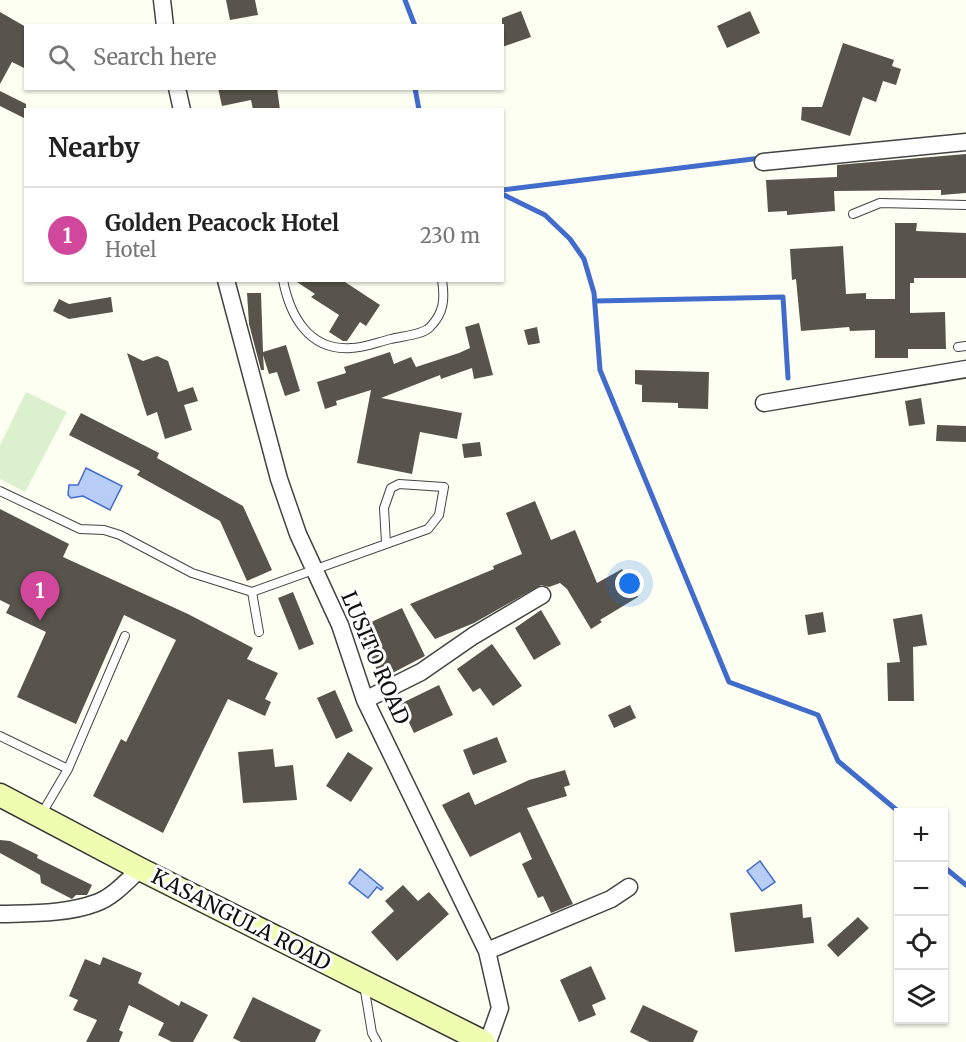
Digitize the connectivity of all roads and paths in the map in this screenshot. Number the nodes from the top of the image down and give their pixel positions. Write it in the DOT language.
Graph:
graph roads {
  1 [pos="162,0"];
  2 [pos="165,24"];
  3 [pos="177,90"];
  4 [pos="182,108"];
  5 [pos="966,142"];
  6 [pos="763,162"];
  7 [pos="966,205"];
  8 [pos="853,214"];
  9 [pos="226,282"];
  10 [pos="284,282"];
  11 [pos="442,282"];
  12 [pos="966,369"];
  13 [pos="764,403"];
  14 [pos="0,491"];
  15 [pos="386,543"];
  16 [pos="313,571"];
  17 [pos="252,592"];
  18 [pos="542,595"];
  19 [pos="259,632"];
  20 [pos="125,636"];
  21 [pos="365,699"];
  22 [pos="0,736"];
  23 [pos="68,769"];
  24 [pos="0,795"];
  25 [pos="41,815"];
  26 [pos="140,869"];
  27 [pos="629,887"];
  28 [pos="0,914"];
  29 [pos="487,951"];
  30 [pos="364,981"];
  31 [pos="377,1042"];
  32 [pos="486,1042"];
  1 -- 2 [label="street"];
  3 -- 4 [label="street"];
  5 -- 6 [label="street"];
  7 -- 8 [label="lane"];
  9 -- 16 [label="street, LUSITO ROAD"];
  10 -- 11 [label="lane"];
  12 -- 13 [label="street"];
  14 -- 17 [label="lane"];
  15 -- 15 [label="lane"];
  15 -- 16 [label="lane"];
  16 -- 17 [label="lane"];
  16 -- 21 [label="street, LUSITO ROAD"];
  17 -- 19 [label="lane"];
  18 -- 21 [label="street"];
  20 -- 23 [label="lane"];
  21 -- 29 [label="street, LUSITO ROAD"];
  22 -- 23 [label="lane"];
  23 -- 25 [label="lane"];
  24 -- 25 [label="main road, KASANGULA ROAD"];
  25 -- 26 [label="main road, KASANGULA ROAD"];
  26 -- 28 [label="street"];
  26 -- 30 [label="main road, KASANGULA ROAD"];
  27 -- 29 [label="street"];
  29 -- 32 [label="street, LUSITO ROAD"];
  30 -- 31 [label="lane"];
  30 -- 32 [label="main road, KASANGULA ROAD"];
}
